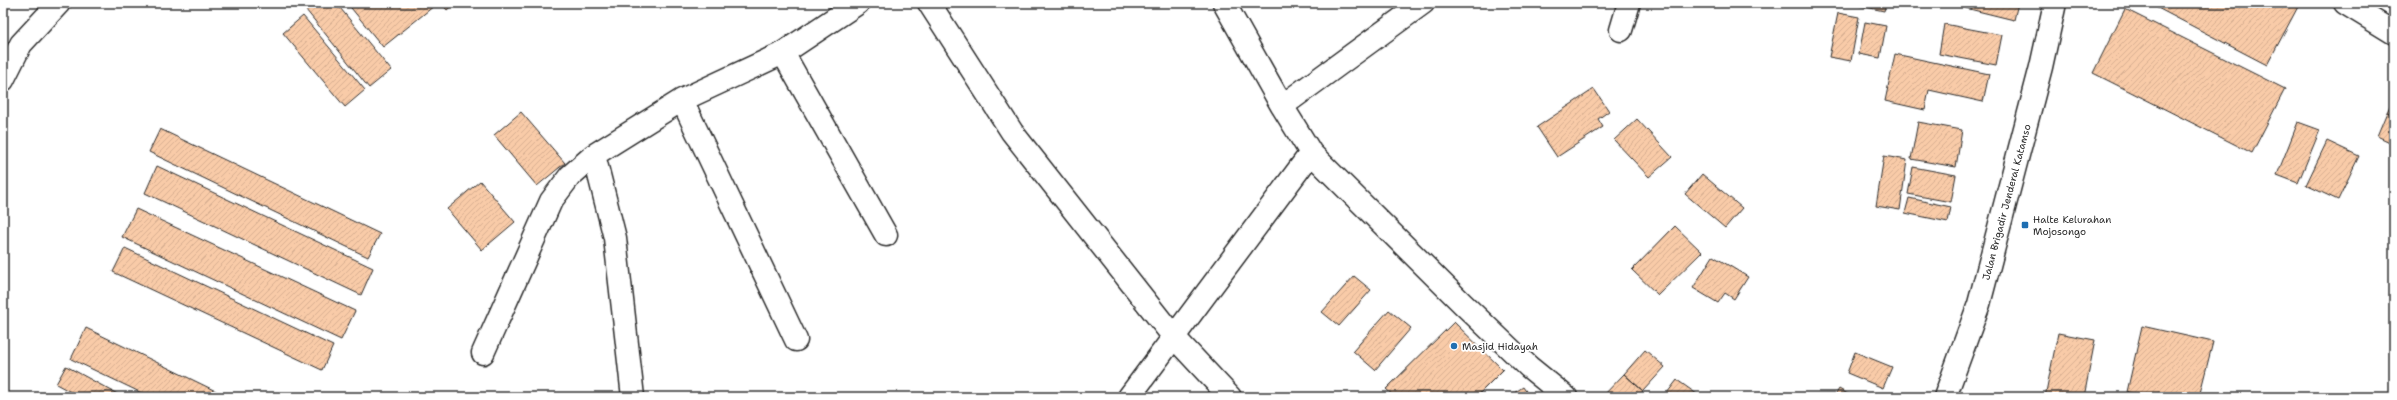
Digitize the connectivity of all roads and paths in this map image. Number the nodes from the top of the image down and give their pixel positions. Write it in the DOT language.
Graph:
graph roads {
  1 [pos="59,3"];
  2 [pos="858,3"];
  3 [pos="929,3"];
  4 [pos="1224,3"];
  5 [pos="1423,3"];
  6 [pos="1629,3"];
  7 [pos="2055,3"];
  8 [pos="2345,3"];
  9 [pos="1621,30"];
  10 [pos="2394,33"];
  11 [pos="783,53"];
  12 [pos="3,80"];
  13 [pos="682,100"];
  14 [pos="1282,106"];
  15 [pos="1311,153"];
  16 [pos="594,155"];
  17 [pos="886,235"];
  18 [pos="1172,336"];
  19 [pos="796,340"];
  20 [pos="483,353"];
  21 [pos="633,397"];
  22 [pos="1129,397"];
  23 [pos="1230,397"];
  24 [pos="1566,397"];
  25 [pos="1944,397"];
  1 -- 12 [label="street"];
  2 -- 11 [label="street"];
  3 -- 18 [label="street"];
  4 -- 14 [label="street"];
  5 -- 14 [label="street"];
  6 -- 9 [label="street"];
  7 -- 25 [label="street, Jalan Brigadir Jenderal Katamso"];
  8 -- 10 [label="street"];
  11 -- 13 [label="street"];
  11 -- 17 [label="street"];
  13 -- 16 [label="street"];
  13 -- 19 [label="street"];
  14 -- 15 [label="street"];
  15 -- 18 [label="street"];
  15 -- 24 [label="street"];
  16 -- 20 [label="street"];
  16 -- 21 [label="street"];
  18 -- 22 [label="street"];
  18 -- 23 [label="street"];
}
